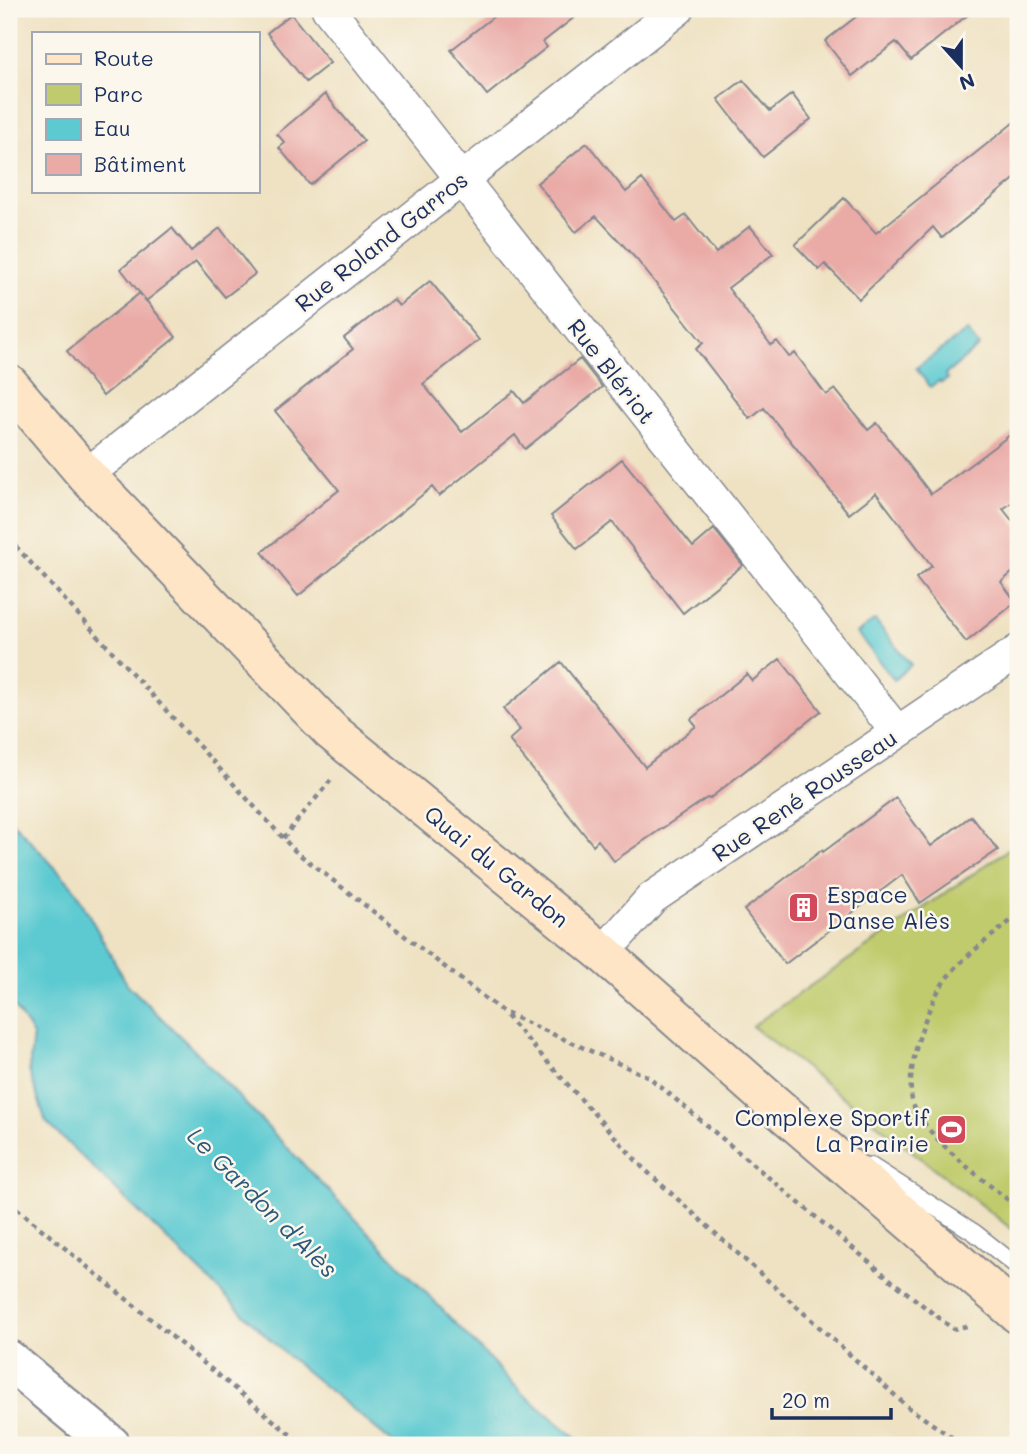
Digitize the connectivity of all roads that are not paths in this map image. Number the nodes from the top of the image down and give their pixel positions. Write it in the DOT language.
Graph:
graph roads {
  1 [pos="328,9"];
  2 [pos="678,9"];
  3 [pos="461,178"];
  4 [pos="9,384"];
  5 [pos="86,475"];
  6 [pos="1018,651"];
  7 [pos="897,732"];
  8 [pos="603,953"];
  9 [pos="769,1100"];
  10 [pos="1018,1268"];
  11 [pos="1018,1314"];
  12 [pos="9,1360"];
  13 [pos="111,1445"];
  1 -- 3 [label="street, Rue Blériot"];
  2 -- 3 [label="street, Rue Roland Garros"];
  3 -- 5 [label="street, Rue Roland Garros"];
  3 -- 7 [label="street, Rue Blériot"];
  4 -- 5 [label="main road, Quai du Gardon"];
  5 -- 8 [label="main road, Quai du Gardon"];
  6 -- 7 [label="street, Rue René Rousseau"];
  7 -- 8 [label="street, Rue René Rousseau"];
  8 -- 9 [label="main road, Quai du Gardon"];
  9 -- 10 [label="lane"];
  9 -- 11 [label="main road, Quai du Gardon"];
  12 -- 13 [label="street"];
}
